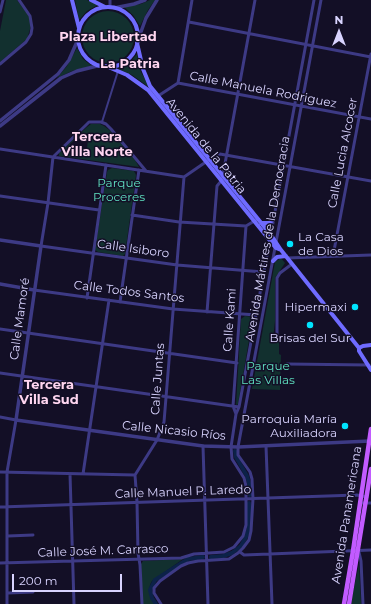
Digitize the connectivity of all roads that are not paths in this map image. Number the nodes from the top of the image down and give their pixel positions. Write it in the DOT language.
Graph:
graph roads {
  1 [pos="3,0"];
  2 [pos="19,0"];
  3 [pos="72,0"];
  4 [pos="92,0"];
  5 [pos="110,0"];
  6 [pos="145,0"];
  7 [pos="157,0"];
  8 [pos="192,0"];
  9 [pos="256,0"];
  10 [pos="314,0"];
  11 [pos="321,0"];
  12 [pos="110,7"];
  13 [pos="0,12"];
  14 [pos="189,22"];
  15 [pos="79,30"];
  16 [pos="249,34"];
  17 [pos="78,37"];
  18 [pos="138,42"];
  19 [pos="306,44"];
  20 [pos="313,46"];
  21 [pos="371,56"];
  22 [pos="0,64"];
  23 [pos="104,66"];
  24 [pos="118,71"];
  25 [pos="178,83"];
  26 [pos="237,94"];
  27 [pos="157,97"];
  28 [pos="295,105"];
  29 [pos="302,106"];
  30 [pos="359,117"];
  31 [pos="371,119"];
  32 [pos="0,122"];
  33 [pos="101,122"];
  34 [pos="0,126"];
  35 [pos="0,149"];
  36 [pos="226,155"];
  37 [pos="53,157"];
  38 [pos="208,161"];
  39 [pos="106,165"];
  40 [pos="284,166"];
  41 [pos="290,167"];
  42 [pos="139,170"];
  43 [pos="146,171"];
  44 [pos="184,177"];
  45 [pos="347,177"];
  46 [pos="222,178"];
  47 [pos="371,181"];
  48 [pos="0,196"];
  49 [pos="48,203"];
  50 [pos="99,210"];
  51 [pos="132,215"];
  52 [pos="274,219"];
  53 [pos="255,220"];
  54 [pos="179,222"];
  55 [pos="213,224"];
  56 [pos="261,224"];
  57 [pos="246,226"];
  58 [pos="271,235"];
  59 [pos="0,240"];
  60 [pos="269,240"];
  61 [pos="277,242"];
  62 [pos="41,246"];
  63 [pos="276,248"];
  64 [pos="281,250"];
  65 [pos="93,253"];
  66 [pos="371,255"];
  67 [pos="333,256"];
  68 [pos="286,257"];
  69 [pos="126,258"];
  70 [pos="273,261"];
  71 [pos="292,264"];
  72 [pos="177,265"];
  73 [pos="210,268"];
  74 [pos="243,270"];
  75 [pos="263,272"];
  76 [pos="0,284"];
  77 [pos="34,290"];
  78 [pos="87,298"];
  79 [pos="109,300"];
  80 [pos="120,302"];
  81 [pos="173,309"];
  82 [pos="207,312"];
  83 [pos="240,314"];
  84 [pos="256,315"];
  85 [pos="0,329"];
  86 [pos="29,334"];
  87 [pos="277,336"];
  88 [pos="102,345"];
  89 [pos="371,345"];
  90 [pos="359,348"];
  91 [pos="169,353"];
  92 [pos="237,363"];
  93 [pos="287,364"];
  94 [pos="369,365"];
  95 [pos="371,370"];
  96 [pos="0,373"];
  97 [pos="22,376"];
  98 [pos="96,388"];
  99 [pos="166,397"];
  100 [pos="234,406"];
  101 [pos="239,407"];
  102 [pos="236,414"];
  103 [pos="0,417"];
  104 [pos="16,420"];
  105 [pos="371,429"];
  106 [pos="89,431"];
  107 [pos="156,440"];
  108 [pos="370,441"];
  109 [pos="203,446"];
  110 [pos="266,446"];
  111 [pos="231,447"];
  112 [pos="238,447"];
  113 [pos="371,469"];
  114 [pos="0,472"];
  115 [pos="7,472"];
  116 [pos="70,474"];
  117 [pos="83,474"];
  118 [pos="135,475"];
  119 [pos="361,496"];
  120 [pos="367,497"];
  121 [pos="268,498"];
  122 [pos="246,499"];
  123 [pos="253,499"];
  124 [pos="204,500"];
  125 [pos="137,502"];
  126 [pos="360,503"];
  127 [pos="368,503"];
  128 [pos="71,505"];
  129 [pos="0,507"];
  130 [pos="7,507"];
  131 [pos="33,535"];
  132 [pos="8,536"];
  133 [pos="371,550"];
  134 [pos="356,551"];
  135 [pos="240,552"];
  136 [pos="206,553"];
  137 [pos="270,554"];
  138 [pos="139,559"];
  139 [pos="73,561"];
  140 [pos="206,561"];
  141 [pos="0,563"];
  142 [pos="8,563"];
  143 [pos="33,592"];
  144 [pos="8,594"];
  145 [pos="7,604"];
  146 [pos="74,604"];
  147 [pos="142,604"];
  148 [pos="161,604"];
  149 [pos="208,604"];
  150 [pos="272,604"];
  151 [pos="344,604"];
  152 [pos="349,604"];
  153 [pos="363,604"];
  1 -- 13 [label="street"];
  2 -- 22 [label="street"];
  3 -- 15 [label="main road"];
  4 -- 12 [label="main road"];
  5 -- 12 [label="street"];
  6 -- 12 [label="street"];
  7 -- 18 [label="street"];
  8 -- 14 [label="street"];
  9 -- 16 [label="street"];
  10 -- 19 [label="street, Avenida Mártires de la Democracia"];
  11 -- 20 [label="street, Avenida Mártires de la Democracia"];
  12 -- 15 [label="main road"];
  12 -- 18 [label="main road"];
  14 -- 16 [label="street"];
  14 -- 25 [label="street"];
  15 -- 17 [label="main road"];
  16 -- 19 [label="street"];
  16 -- 26 [label="street"];
  17 -- 23 [label="main road"];
  17 -- 32 [label="street"];
  18 -- 23 [label="main road"];
  18 -- 27 [label="main road, Avenida de la Patria"];
  19 -- 20 [label="street"];
  19 -- 28 [label="street, Avenida Mártires de la Democracia"];
  20 -- 21 [label="street"];
  20 -- 29 [label="street, Avenida Mártires de la Democracia"];
  21 -- 30 [label="street, Calle Lucia Alcocer"];
  23 -- 24 [label="main road, Avenida de la Patria"];
  23 -- 34 [label="street"];
  24 -- 27 [label="main road, Avenida de la Patria"];
  24 -- 33 [label="street"];
  25 -- 26 [label="street, Calle Manuela Rodriguez"];
  25 -- 27 [label="street, Calle Manuela Rodriguez"];
  26 -- 28 [label="street, Calle Manuela Rodriguez"];
  26 -- 36 [label="street"];
  27 -- 38 [label="main road, Avenida de la Patria"];
  28 -- 29 [label="street, Calle Manuela Rodriguez"];
  28 -- 40 [label="street, Avenida Mártires de la Democracia"];
  29 -- 30 [label="street, Calle Manuela Rodriguez"];
  29 -- 41 [label="street, Avenida Mártires de la Democracia"];
  30 -- 31 [label="street, Calle Manuela Rodriguez"];
  30 -- 45 [label="street, Calle Lucia Alcocer"];
  33 -- 37 [label="street"];
  33 -- 43 [label="street"];
  35 -- 37 [label="street"];
  36 -- 38 [label="street"];
  36 -- 40 [label="street"];
  36 -- 46 [label="street"];
  37 -- 39 [label="street"];
  37 -- 49 [label="street, Calle Mamoré"];
  38 -- 44 [label="street"];
  38 -- 46 [label="main road, Avenida de la Patria"];
  39 -- 42 [label="street"];
  39 -- 50 [label="street"];
  40 -- 41 [label="street"];
  40 -- 52 [label="street, Avenida Mártires de la Democracia"];
  41 -- 45 [label="street"];
  41 -- 61 [label="street, Avenida Mártires de la Democracia"];
  42 -- 43 [label="street"];
  42 -- 51 [label="street"];
  43 -- 44 [label="street"];
  44 -- 54 [label="street, Calle Juntas"];
  45 -- 47 [label="street"];
  45 -- 67 [label="street, Calle Lucia Alcocer"];
  46 -- 53 [label="main road, Avenida de la Patria"];
  46 -- 55 [label="street"];
  48 -- 49 [label="street"];
  49 -- 50 [label="street"];
  49 -- 62 [label="street, Calle Mamoré"];
  50 -- 65 [label="street"];
  51 -- 54 [label="street"];
  51 -- 69 [label="street"];
  52 -- 56 [label="main road"];
  52 -- 58 [label="street, Avenida Mártires de la Democracia"];
  53 -- 56 [label="main road, Avenida de la Patria"];
  53 -- 57 [label="street"];
  53 -- 60 [label="main road, Avenida de la Patria"];
  54 -- 55 [label="street"];
  54 -- 72 [label="street, Calle Juntas"];
  55 -- 57 [label="street"];
  55 -- 73 [label="street"];
  56 -- 58 [label="main road, Avenida de la Patria"];
  57 -- 74 [label="street, Calle Kami"];
  58 -- 60 [label="street, Avenida Mártires de la Democracia"];
  58 -- 61 [label="main road, Avenida de la Patria"];
  59 -- 62 [label="street, Calle Isiboro"];
  60 -- 63 [label="main road, Avenida de la Patria"];
  60 -- 75 [label="street, Avenida Mártires de la Democracia"];
  61 -- 63 [label="street, Avenida Mártires de la Democracia"];
  61 -- 64 [label="main road, Avenida de la Patria"];
  62 -- 65 [label="street, Calle Isiboro"];
  62 -- 77 [label="street, Calle Mamoré"];
  63 -- 64 [label="main road, Avenida de la Patria"];
  63 -- 70 [label="street, Avenida Mártires de la Democracia"];
  64 -- 68 [label="main road, Avenida de la Patria"];
  65 -- 69 [label="street, Calle Isiboro"];
  65 -- 78 [label="street"];
  66 -- 67 [label="street"];
  67 -- 68 [label="street"];
  68 -- 70 [label="main road"];
  68 -- 71 [label="main road, Avenida de la Patria"];
  69 -- 72 [label="street, Calle Isiboro"];
  69 -- 80 [label="street"];
  70 -- 112 [label="street, Avenida Mártires de la Democracia"];
  71 -- 87 [label="street"];
  71 -- 90 [label="main road, Avenida de la Patria"];
  72 -- 73 [label="street, Calle Isiboro"];
  72 -- 81 [label="street, Calle Juntas"];
  73 -- 74 [label="street, Calle Isiboro"];
  73 -- 82 [label="street"];
  74 -- 75 [label="street, Calle Isiboro"];
  74 -- 83 [label="street, Calle Kami"];
  75 -- 84 [label="street, Avenida Mártires de la Democracia"];
  76 -- 77 [label="street, Calle Todos Santos"];
  77 -- 78 [label="street, Calle Todos Santos"];
  77 -- 86 [label="street, Calle Mamoré"];
  78 -- 79 [label="street, Calle Todos Santos"];
  79 -- 80 [label="street, Calle Todos Santos"];
  79 -- 88 [label="street"];
  80 -- 81 [label="street, Calle Todos Santos"];
  81 -- 82 [label="street, Calle Todos Santos"];
  81 -- 91 [label="street, Calle Juntas"];
  82 -- 83 [label="street, Calle Todos Santos"];
  83 -- 84 [label="street, Calle Todos Santos"];
  83 -- 92 [label="street, Calle Kami"];
  84 -- 101 [label="street, Avenida Mártires de la Democracia"];
  85 -- 86 [label="street"];
  86 -- 88 [label="street"];
  86 -- 97 [label="street, Calle Mamoré"];
  88 -- 91 [label="street"];
  88 -- 98 [label="street"];
  89 -- 90 [label="main road"];
  90 -- 94 [label="main road, Avenida de la Patria"];
  91 -- 92 [label="street"];
  91 -- 99 [label="street, Calle Juntas"];
  92 -- 100 [label="street, Calle Kami"];
  93 -- 94 [label="street"];
  94 -- 95 [label="main road, Avenida de la Patria"];
  96 -- 97 [label="street"];
  97 -- 98 [label="street"];
  97 -- 104 [label="street, Calle Mamoré"];
  98 -- 99 [label="street"];
  98 -- 106 [label="street"];
  99 -- 100 [label="street"];
  99 -- 107 [label="street, Calle Juntas"];
  100 -- 101 [label="street"];
  100 -- 102 [label="street, Calle Kami"];
  101 -- 102 [label="street, Avenida Mártires de la Democracia"];
  102 -- 111 [label="street, Avenida Mártires de la Democracia"];
  103 -- 104 [label="street, Calle Nicasio Ríos"];
  104 -- 106 [label="street, Calle Nicasio Ríos"];
  104 -- 115 [label="street, Calle Mamoré"];
  105 -- 108 [label="main road, Avenida Panamericana"];
  106 -- 107 [label="street, Calle Nicasio Ríos"];
  106 -- 117 [label="street"];
  107 -- 109 [label="street, Calle Nicasio Ríos"];
  107 -- 118 [label="street, Calle Juntas"];
  108 -- 110 [label="street, Calle Nicasio Ríos"];
  108 -- 119 [label="main road, Avenida Panamericana"];
  109 -- 111 [label="street, Calle Nicasio Ríos"];
  109 -- 124 [label="street"];
  110 -- 112 [label="street, Calle Nicasio Ríos"];
  110 -- 121 [label="street"];
  111 -- 112 [label="street, Calle Nicasio Ríos"];
  111 -- 122 [label="street, Avenida Mártires de la Democracia"];
  112 -- 123 [label="street"];
  113 -- 120 [label="main road, Avenida Panamericana"];
  114 -- 115 [label="street"];
  115 -- 116 [label="street"];
  115 -- 130 [label="street, Calle Mamoré"];
  116 -- 117 [label="street"];
  116 -- 128 [label="street"];
  117 -- 118 [label="street"];
  118 -- 125 [label="street"];
  119 -- 120 [label="street, Calle Manuel P. Laredo"];
  119 -- 121 [label="street, Calle Manuel P. Laredo"];
  119 -- 126 [label="main road, Avenida Panamericana"];
  120 -- 127 [label="main road, Avenida Panamericana"];
  121 -- 123 [label="street, Calle Manuel P. Laredo"];
  121 -- 137 [label="street"];
  122 -- 123 [label="street, Calle Manuel P. Laredo"];
  122 -- 124 [label="street, Calle Manuel P. Laredo"];
  122 -- 136 [label="street, Avenida Mártires de la Democracia"];
  123 -- 135 [label="street"];
  124 -- 125 [label="street, Calle Manuel P. Laredo"];
  124 -- 136 [label="street"];
  125 -- 128 [label="street, Calle Manuel P. Laredo"];
  125 -- 138 [label="street"];
  126 -- 127 [label="street"];
  126 -- 134 [label="main road, Avenida Panamericana"];
  127 -- 134 [label="main road, Avenida Panamericana"];
  128 -- 130 [label="street, Calle Manuel P. Laredo"];
  128 -- 139 [label="street"];
  129 -- 130 [label="street, Calle Manuel P. Laredo"];
  130 -- 132 [label="street, Calle Mamoré"];
  131 -- 132 [label="street"];
  132 -- 142 [label="street, Calle Mamoré"];
  133 -- 134 [label="street"];
  134 -- 137 [label="street"];
  134 -- 151 [label="main road, Avenida Panamericana"];
  134 -- 152 [label="main road, Avenida Panamericana"];
  134 -- 153 [label="street"];
  135 -- 137 [label="street"];
  135 -- 140 [label="street"];
  136 -- 138 [label="street, Calle José M. Carrasco"];
  136 -- 140 [label="street"];
  137 -- 150 [label="street"];
  138 -- 139 [label="street, Calle José M. Carrasco"];
  138 -- 147 [label="street"];
  139 -- 142 [label="street, Calle José M. Carrasco"];
  139 -- 146 [label="street"];
  140 -- 148 [label="street"];
  140 -- 149 [label="street"];
  141 -- 142 [label="street, Calle José M. Carrasco"];
  142 -- 144 [label="street, Calle Mamoré"];
  143 -- 144 [label="street"];
  144 -- 145 [label="street, Calle Mamoré"];
}
